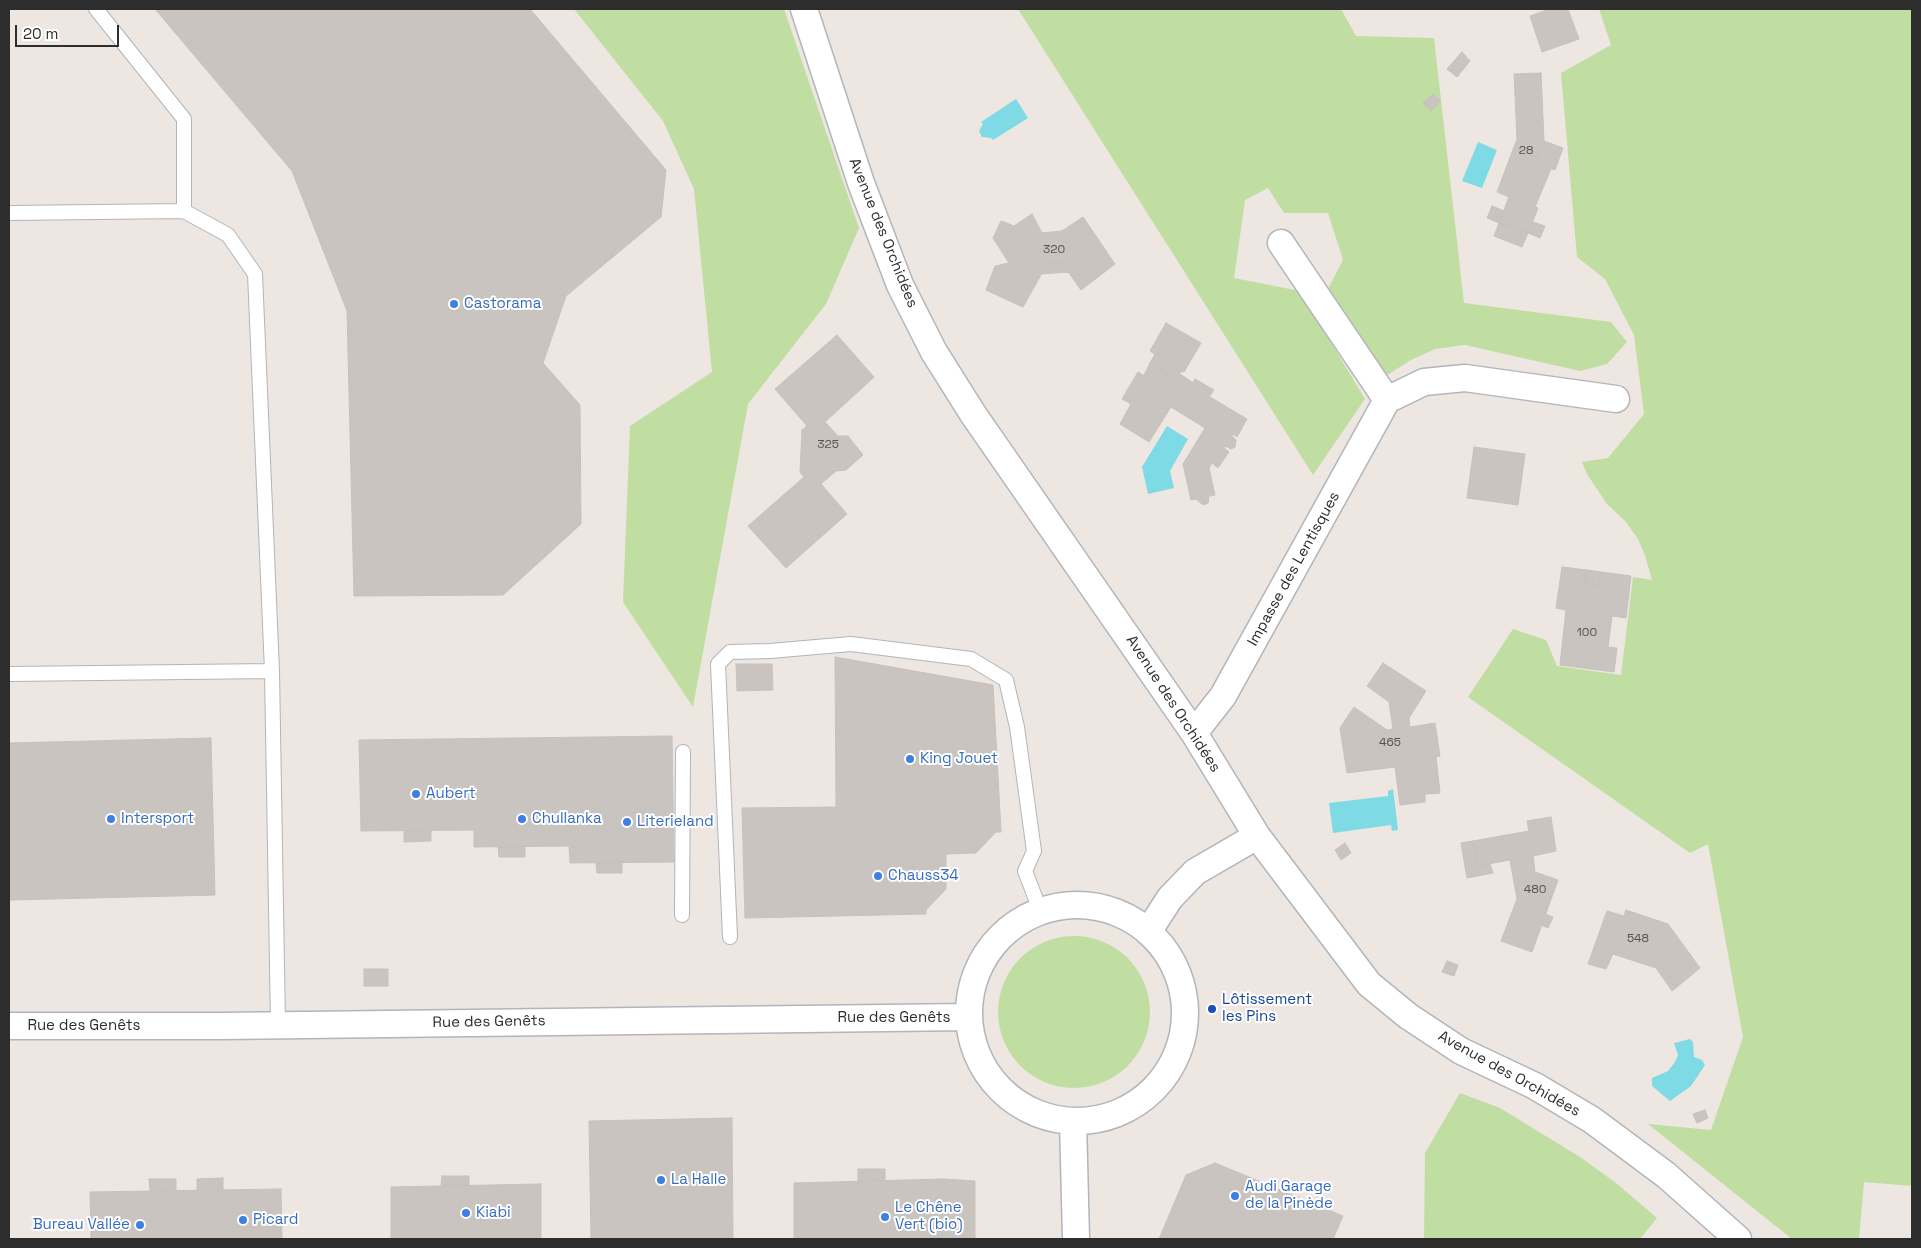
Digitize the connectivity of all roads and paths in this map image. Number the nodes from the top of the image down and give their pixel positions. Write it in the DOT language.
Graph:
graph roads {
  1 [pos="96,9"];
  2 [pos="804,9"];
  3 [pos="184,211"];
  4 [pos="9,213"];
  5 [pos="1281,243"];
  6 [pos="1616,399"];
  7 [pos="1387,400"];
  8 [pos="272,671"];
  9 [pos="9,674"];
  10 [pos="1194,733"];
  11 [pos="683,752"];
  12 [pos="1256,836"];
  13 [pos="1040,910"];
  14 [pos="682,915"];
  15 [pos="1148,932"];
  16 [pos="730,937"];
  17 [pos="969,1017"];
  18 [pos="278,1025"];
  19 [pos="9,1026"];
  20 [pos="1073,1121"];
  21 [pos="1076,1239"];
  22 [pos="1738,1239"];
  1 -- 3 [label="lane"];
  2 -- 10 [label="street, Avenue des Orchidées"];
  3 -- 4 [label="lane"];
  3 -- 8 [label="lane"];
  5 -- 7 [label="street"];
  6 -- 7 [label="street"];
  7 -- 10 [label="street, Impasse des Lentisques"];
  8 -- 9 [label="lane"];
  8 -- 18 [label="lane"];
  10 -- 12 [label="street, Avenue des Orchidées"];
  11 -- 14 [label="lane"];
  12 -- 15 [label="street"];
  12 -- 22 [label="street, Avenue des Orchidées"];
  13 -- 15 [label="street"];
  13 -- 16 [label="lane"];
  13 -- 17 [label="street"];
  15 -- 20 [label="street"];
  17 -- 18 [label="street, Rue des Genêts"];
  17 -- 20 [label="street"];
  18 -- 19 [label="street, Rue des Genêts"];
  20 -- 21 [label="street"];
}
